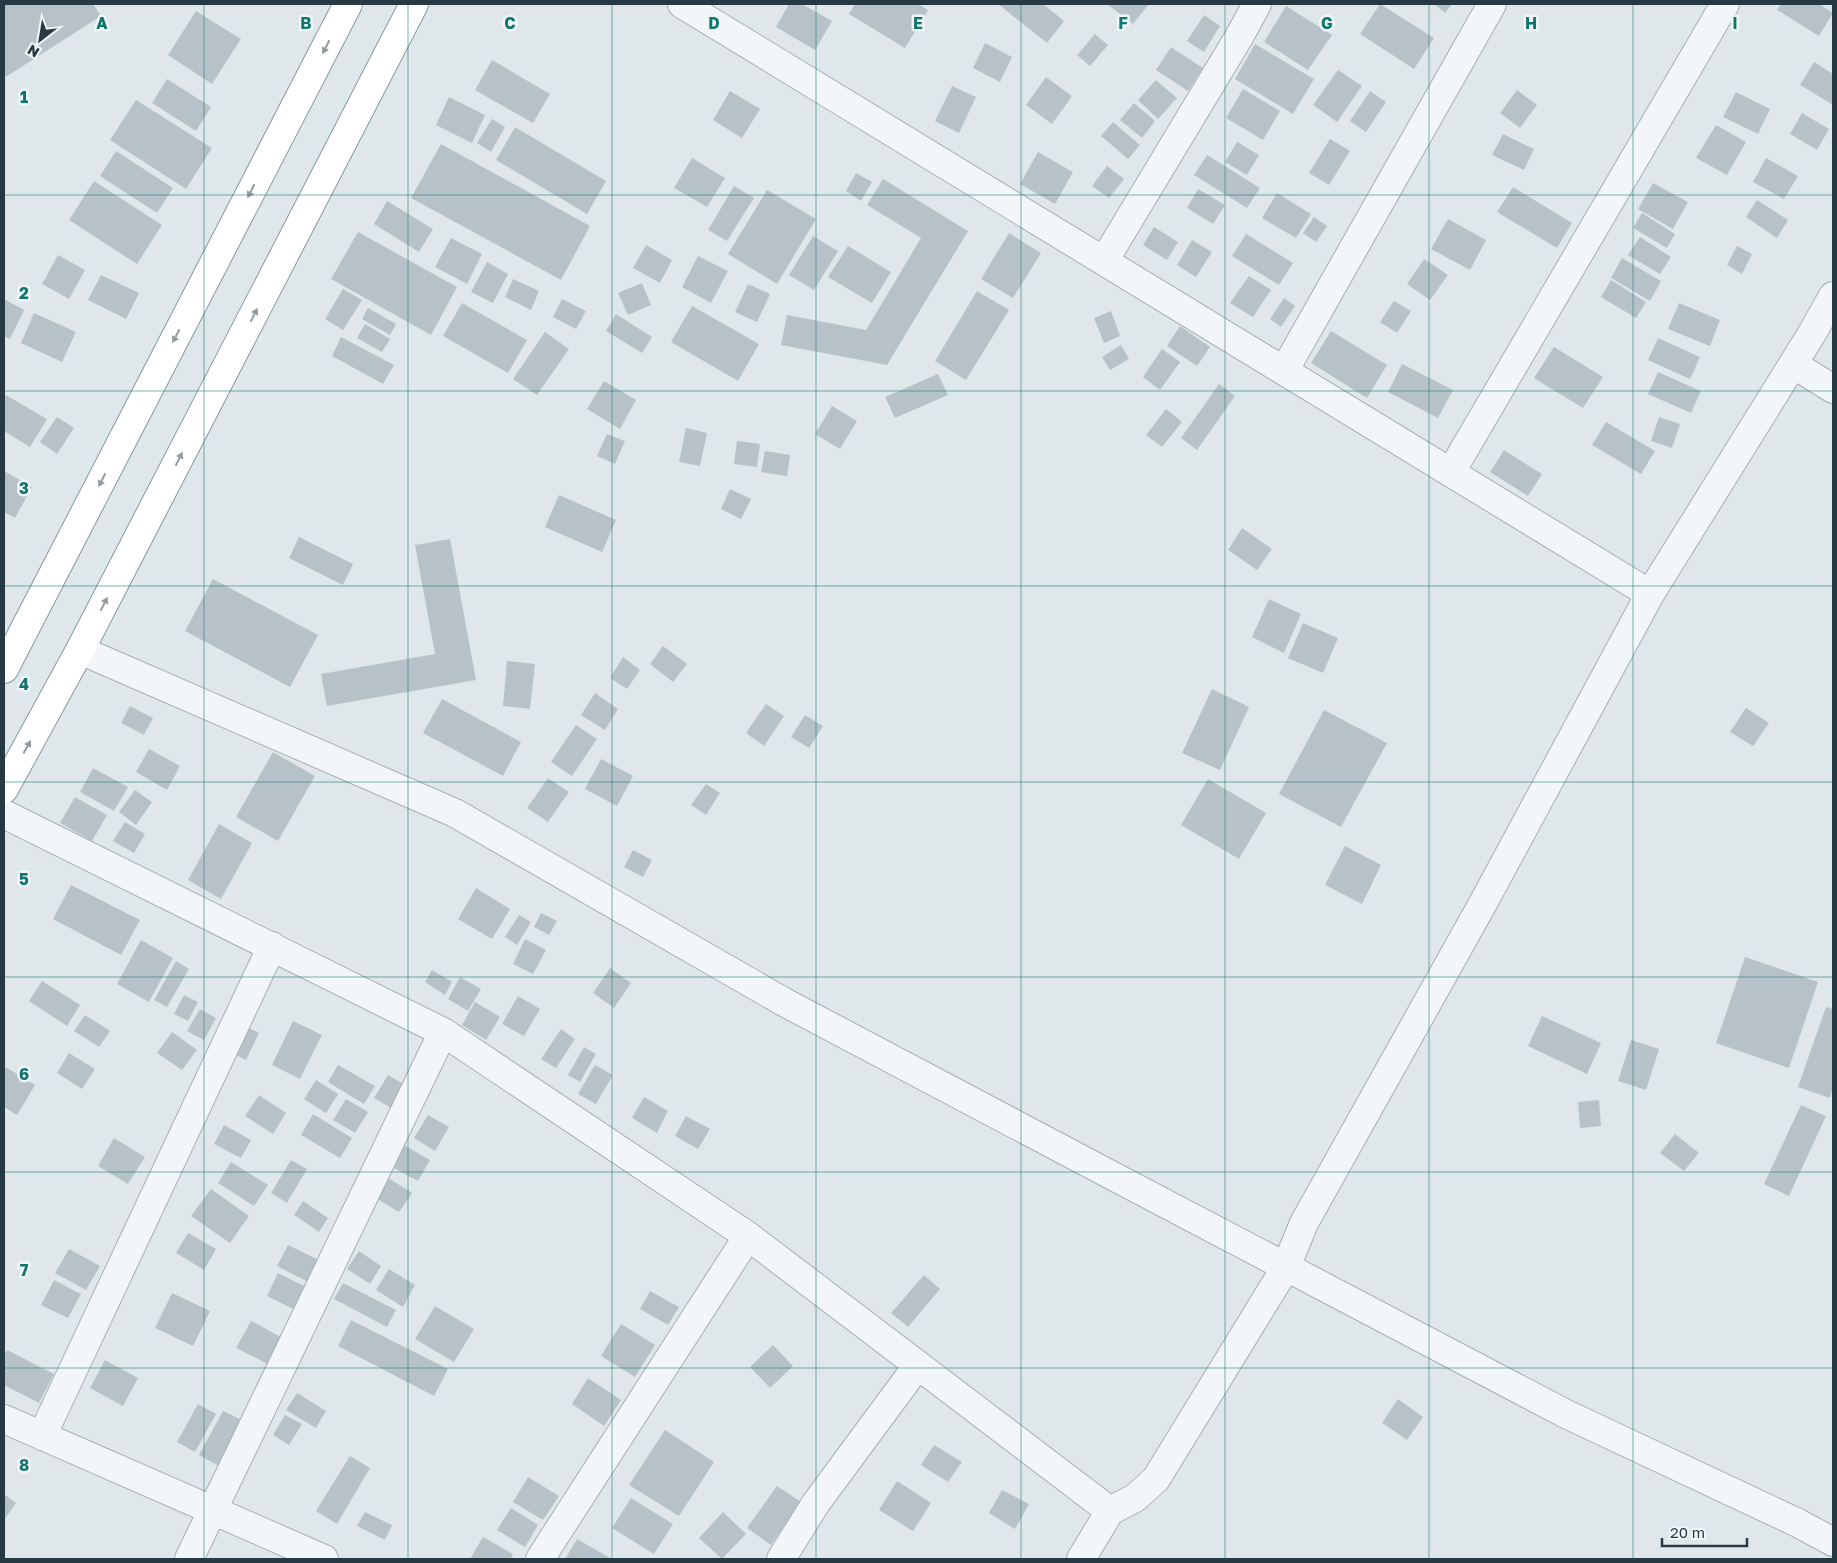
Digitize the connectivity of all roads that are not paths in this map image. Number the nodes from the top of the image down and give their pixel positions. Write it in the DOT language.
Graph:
graph roads {
  1 [pos="348,4"];
  2 [pos="414,4"];
  3 [pos="682,4"];
  4 [pos="1257,4"];
  5 [pos="1492,4"];
  6 [pos="1725,4"];
  7 [pos="1104,261"];
  8 [pos="1833,296"];
  9 [pos="1793,364"];
  10 [pos="1284,371"];
  11 [pos="1833,389"];
  12 [pos="1451,472"];
  13 [pos="1650,594"];
  14 [pos="80,650"];
  15 [pos="4,669"];
  16 [pos="4,789"];
  17 [pos="4,814"];
  18 [pos="272,946"];
  19 [pos="443,1032"];
  20 [pos="748,1236"];
  21 [pos="1286,1267"];
  22 [pos="918,1365"];
  23 [pos="4,1419"];
  24 [pos="42,1436"];
  25 [pos="213,1510"];
  26 [pos="1110,1511"];
  27 [pos="1833,1542"];
  28 [pos="189,1559"];
  29 [pos="324,1559"];
  30 [pos="540,1559"];
  31 [pos="781,1559"];
  32 [pos="1081,1559"];
  1 -- 15 [label="highway, one-way"];
  14 -- 2 [label="highway, one-way"];
  3 -- 7 [label="street"];
  4 -- 7 [label="street"];
  5 -- 10 [label="street"];
  6 -- 12 [label="street"];
  7 -- 10 [label="street"];
  8 -- 9 [label="street"];
  9 -- 11 [label="street"];
  9 -- 13 [label="street"];
  10 -- 12 [label="street"];
  12 -- 13 [label="street"];
  13 -- 21 [label="street"];
  16 -- 14 [label="highway, one-way"];
  14 -- 21 [label="street"];
  17 -- 18 [label="street"];
  18 -- 19 [label="street"];
  18 -- 24 [label="street"];
  19 -- 20 [label="street"];
  19 -- 25 [label="street"];
  20 -- 22 [label="street"];
  20 -- 30 [label="street"];
  21 -- 26 [label="street"];
  21 -- 27 [label="street"];
  22 -- 26 [label="street"];
  22 -- 31 [label="street"];
  23 -- 24 [label="street"];
  24 -- 25 [label="street"];
  25 -- 28 [label="street"];
  25 -- 29 [label="street"];
  26 -- 32 [label="street"];
}
